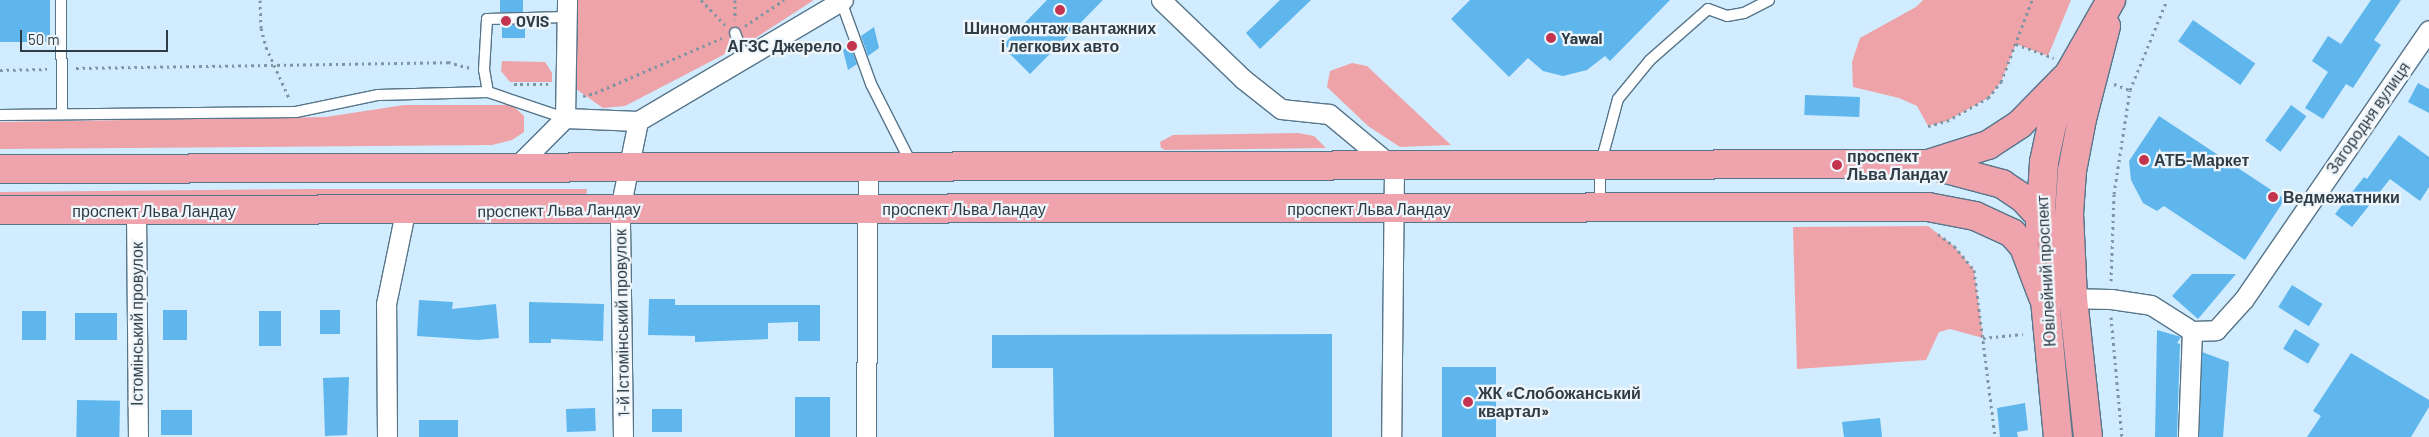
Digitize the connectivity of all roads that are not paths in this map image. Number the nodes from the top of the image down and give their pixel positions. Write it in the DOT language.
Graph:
graph roads {
  1 [pos="61,0"];
  2 [pos="1161,0"];
  3 [pos="1769,0"];
  4 [pos="2111,0"];
  5 [pos="842,1"];
  6 [pos="567,9"];
  7 [pos="2429,30"];
  8 [pos="735,33"];
  9 [pos="745,58"];
  10 [pos="2063,66"];
  11 [pos="488,92"];
  12 [pos="62,113"];
  13 [pos="0,115"];
  14 [pos="565,118"];
  15 [pos="2082,119"];
  16 [pos="638,120"];
  17 [pos="2044,162"];
  18 [pos="1927,164"];
  19 [pos="627,166"];
  20 [pos="868,166"];
  21 [pos="913,166"];
  22 [pos="1600,166"];
  23 [pos="516,168"];
  24 [pos="1394,168"];
  25 [pos="0,169"];
  26 [pos="2002,184"];
  27 [pos="620,209"];
  28 [pos="868,209"];
  29 [pos="1394,209"];
  30 [pos="1600,209"];
  31 [pos="0,210"];
  32 [pos="136,210"];
  33 [pos="405,212"];
  34 [pos="2040,216"];
  35 [pos="1931,219"];
  36 [pos="2043,297"];
  37 [pos="2073,298"];
  38 [pos="2192,332"];
  39 [pos="138,437"];
  40 [pos="387,437"];
  41 [pos="623,437"];
  42 [pos="866,437"];
  43 [pos="1391,437"];
  44 [pos="2058,437"];
  45 [pos="2088,437"];
  46 [pos="2188,437"];
  1 -- 12 [label="lane"];
  2 -- 24 [label="street"];
  3 -- 22 [label="lane"];
  4 -- 10 [label="main road, Ювілейний проспект"];
  4 -- 15 [label="main road, Ювілейний проспект"];
  5 -- 9 [label="street"];
  5 -- 21 [label="lane"];
  6 -- 11 [label="lane"];
  6 -- 14 [label="street"];
  7 -- 38 [label="street, Загородня вулиця"];
  8 -- 9 [label="lane"];
  9 -- 16 [label="street"];
  10 -- 17 [label="main road, Ювілейний проспект"];
  10 -- 18 [label="main road"];
  11 -- 12 [label="lane"];
  11 -- 14 [label="lane"];
  12 -- 13 [label="lane"];
  14 -- 16 [label="street"];
  14 -- 23 [label="street"];
  15 -- 17 [label="main road"];
  15 -- 37 [label="main road, Ювілейний проспект"];
  16 -- 19 [label="street, 1-й Істомінський провулок"];
  17 -- 26 [label="main road"];
  17 -- 34 [label="main road, Ювілейний проспект"];
  18 -- 22 [label="main road"];
  18 -- 26 [label="main road"];
  19 -- 20 [label="main road"];
  19 -- 23 [label="main road"];
  19 -- 27 [label="street, 1-й Істомінський провулок"];
  20 -- 21 [label="main road"];
  20 -- 28 [label="street"];
  21 -- 24 [label="main road"];
  22 -- 24 [label="main road"];
  22 -- 30 [label="lane"];
  23 -- 25 [label="main road"];
  24 -- 29 [label="street"];
  26 -- 34 [label="main road"];
  26 -- 35 [label="main road"];
  27 -- 28 [label="main road, проспект Льва Ландау"];
  27 -- 33 [label="main road, проспект Льва Ландау"];
  27 -- 41 [label="street, 1-й Істомінський провулок"];
  28 -- 29 [label="main road, проспект Льва Ландау"];
  28 -- 42 [label="street"];
  29 -- 30 [label="main road, проспект Льва Ландау"];
  29 -- 43 [label="street"];
  30 -- 35 [label="main road, проспект Льва Ландау"];
  31 -- 32 [label="main road, проспект Льва Ландау"];
  32 -- 33 [label="main road, проспект Льва Ландау"];
  32 -- 39 [label="street, Істомінський провулок"];
  33 -- 40 [label="street"];
  34 -- 36 [label="main road, Ювілейний проспект"];
  34 -- 37 [label="main road"];
  35 -- 36 [label="main road"];
  36 -- 37 [label="street"];
  36 -- 44 [label="main road, Ювілейний проспект"];
  37 -- 38 [label="street"];
  37 -- 45 [label="main road, Ювілейний проспект"];
  38 -- 46 [label="street"];
}
